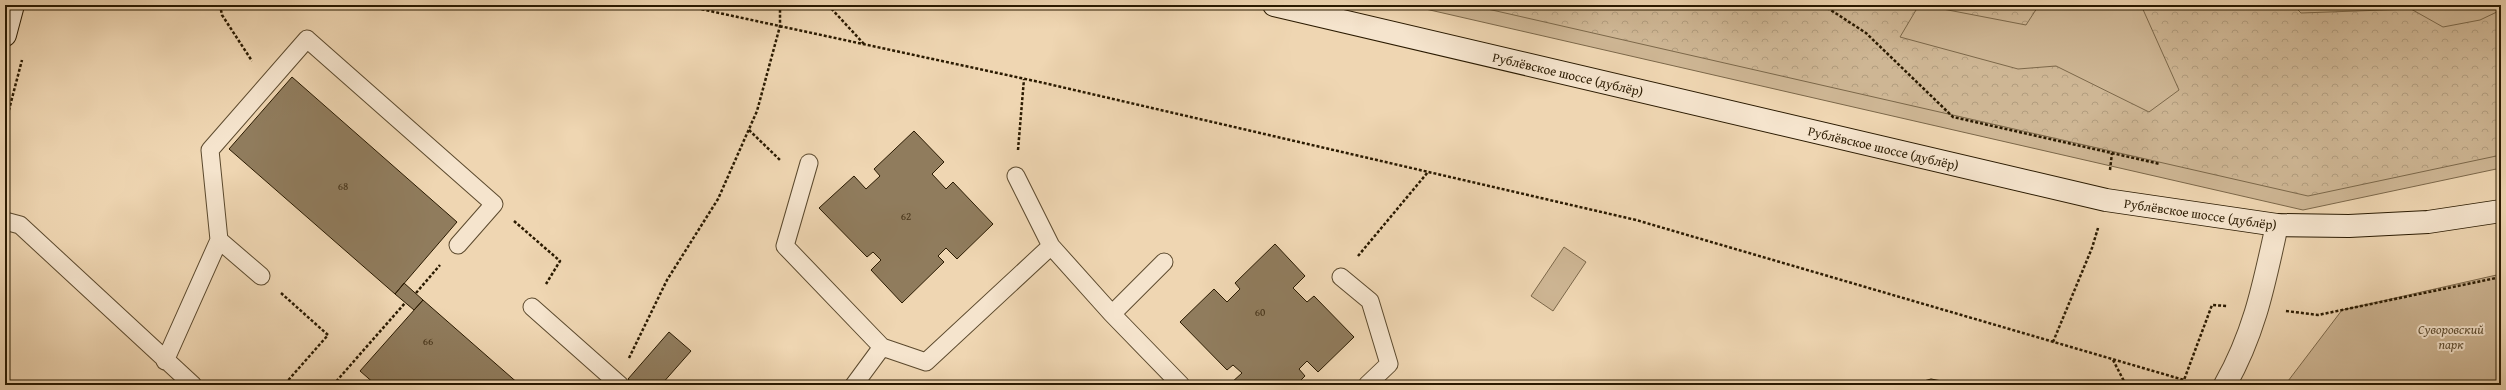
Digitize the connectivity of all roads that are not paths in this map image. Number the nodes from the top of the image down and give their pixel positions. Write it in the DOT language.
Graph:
graph roads {
  1 [pos="13,5"];
  2 [pos="1274,5"];
  3 [pos="5,35"];
  4 [pos="809,163"];
  5 [pos="1016,176"];
  6 [pos="2501,211"];
  7 [pos="5,221"];
  8 [pos="2277,225"];
  9 [pos="219,240"];
  10 [pos="458,245"];
  11 [pos="1051,246"];
  12 [pos="1164,262"];
  13 [pos="261,276"];
  14 [pos="1341,276"];
  15 [pos="532,307"];
  16 [pos="1112,314"];
  17 [pos="882,347"];
  18 [pos="164,361"];
  19 [pos="619,384"];
  20 [pos="193,385"];
  21 [pos="854,385"];
  22 [pos="1181,385"];
  23 [pos="1367,385"];
  24 [pos="2225,385"];
  1 -- 3 [label="street"];
  2 -- 8 [label="street, Рублёвское шоссе (дублёр)"];
  4 -- 17 [label="lane"];
  5 -- 11 [label="lane"];
  6 -- 8 [label="street, Рублёвское шоссе (дублёр)"];
  7 -- 18 [label="lane"];
  8 -- 24 [label="street"];
  9 -- 10 [label="lane"];
  9 -- 13 [label="lane"];
  9 -- 18 [label="lane"];
  11 -- 16 [label="lane"];
  11 -- 17 [label="lane"];
  12 -- 16 [label="lane"];
  14 -- 23 [label="lane"];
  15 -- 19 [label="lane"];
  16 -- 22 [label="lane"];
  17 -- 21 [label="lane"];
  18 -- 20 [label="lane"];
}
